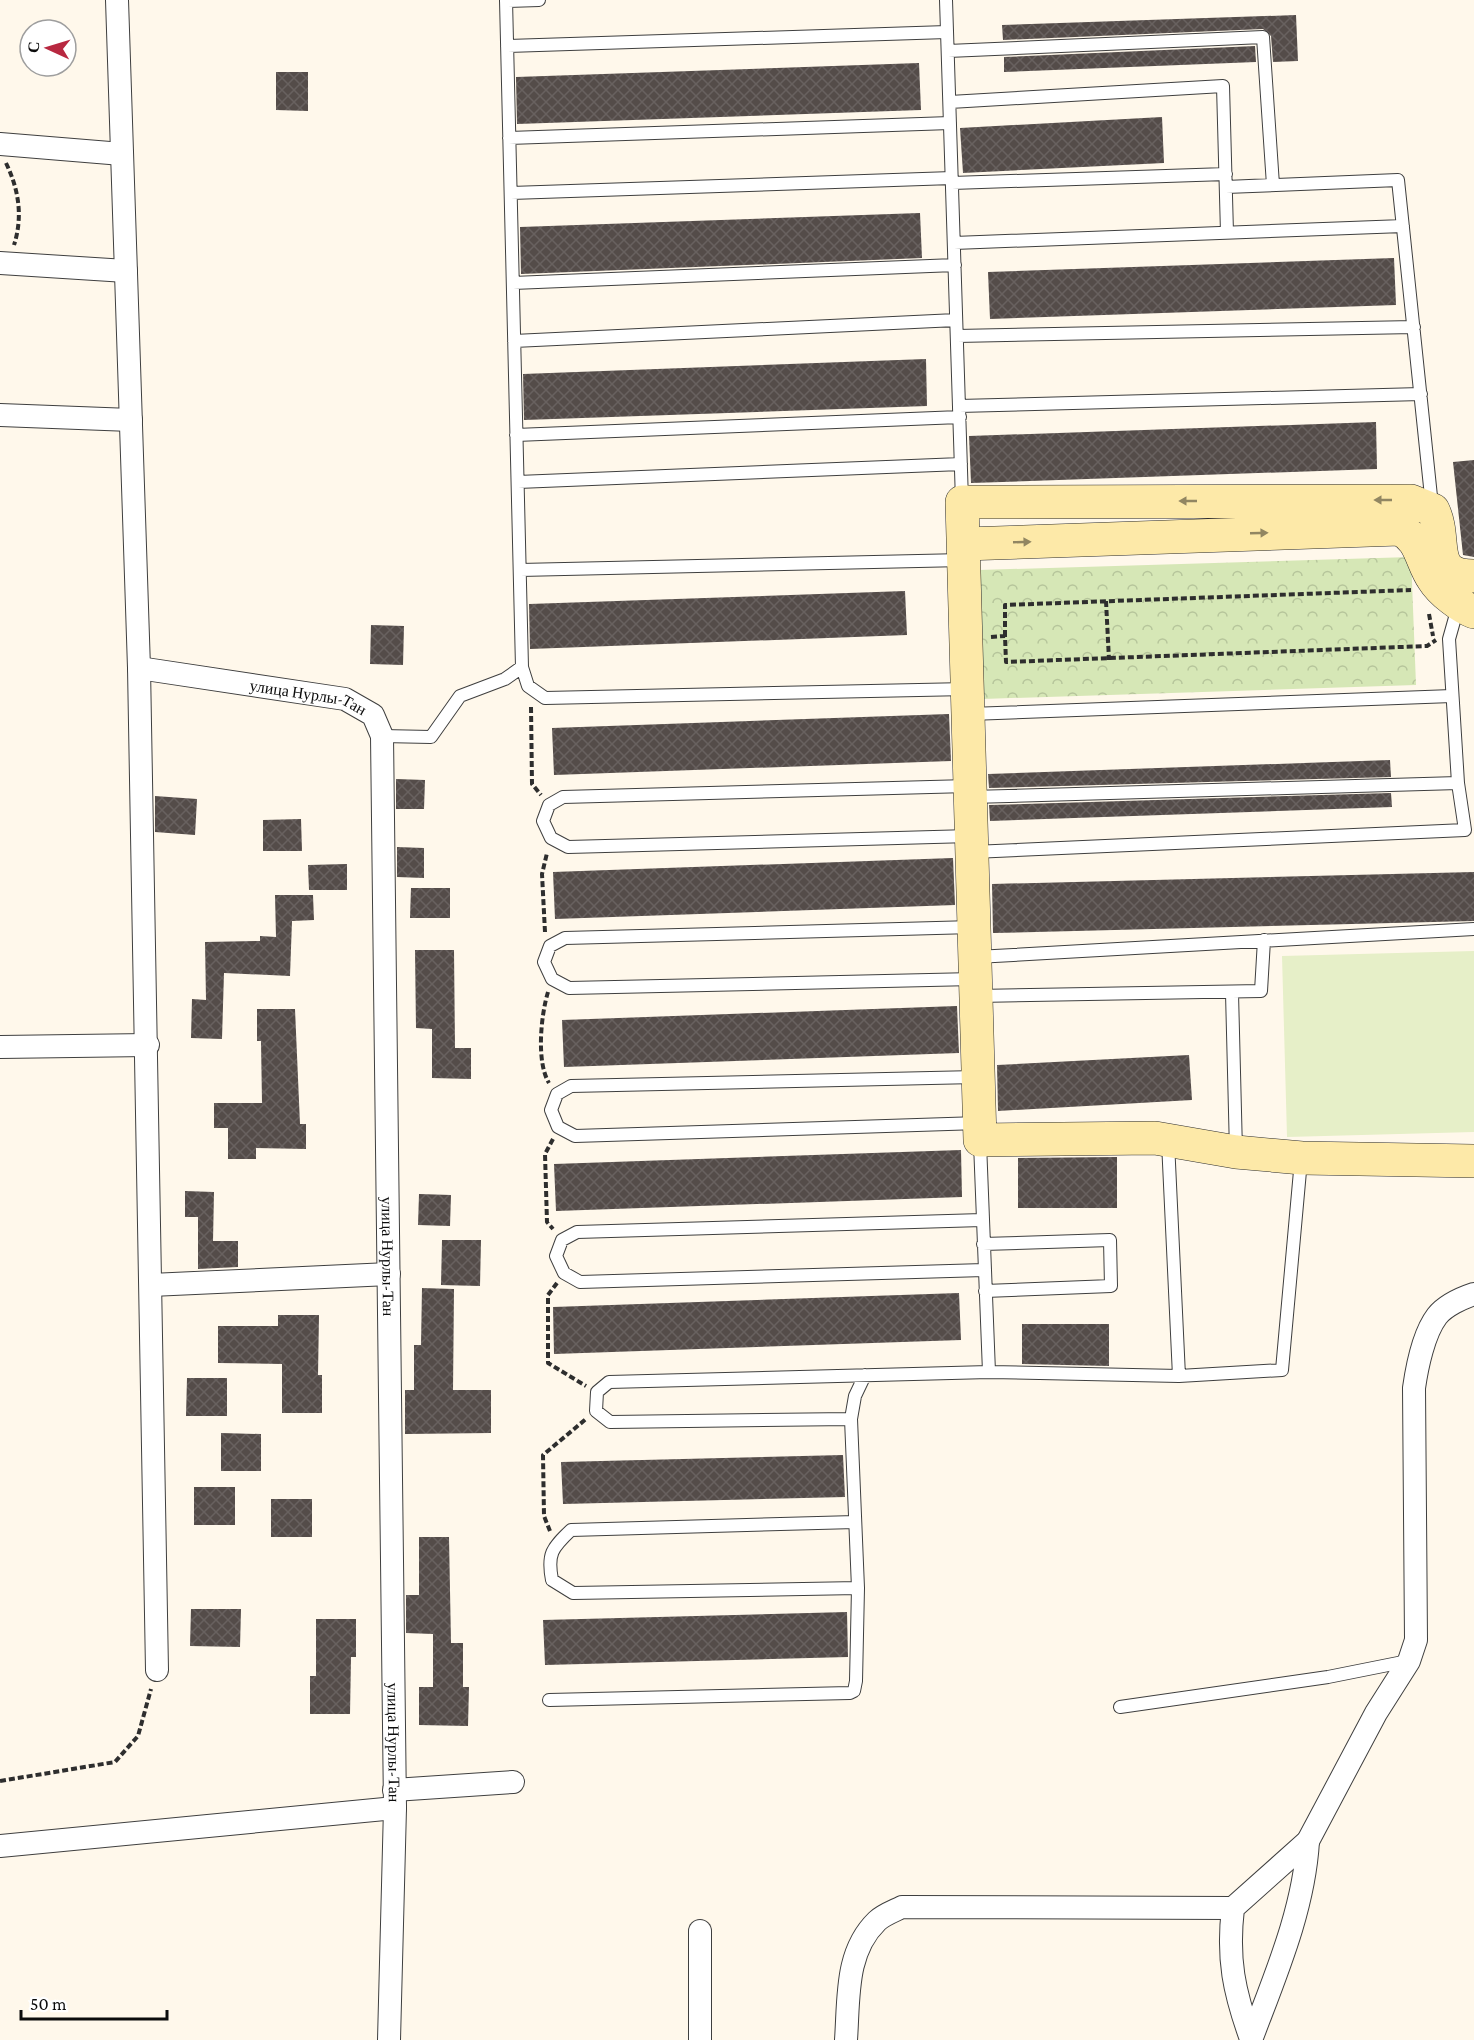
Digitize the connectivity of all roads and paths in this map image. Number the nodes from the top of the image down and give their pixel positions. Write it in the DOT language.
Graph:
graph roads {
  1 [pos="117,0"];
  2 [pos="539,0"];
  3 [pos="946,0"];
  4 [pos="506,1"];
  5 [pos="947,32"];
  6 [pos="507,46"];
  7 [pos="948,51"];
  8 [pos="950,102"];
  9 [pos="951,123"];
  10 [pos="509,138"];
  11 [pos="0,144"];
  12 [pos="122,154"];
  13 [pos="0,156"];
  14 [pos="952,180"];
  15 [pos="1226,181"];
  16 [pos="1273,185"];
  17 [pos="511,193"];
  18 [pos="1403,226"];
  19 [pos="1227,233"];
  20 [pos="954,243"];
  21 [pos="4,263"];
  22 [pos="955,265"];
  23 [pos="126,271"];
  24 [pos="513,283"];
  25 [pos="957,320"];
  26 [pos="1414,327"];
  27 [pos="957,336"];
  28 [pos="514,341"];
  29 [pos="1421,394"];
  30 [pos="959,412"];
  31 [pos="0,415"];
  32 [pos="131,420"];
  33 [pos="516,435"];
  34 [pos="961,465"];
  35 [pos="518,482"];
  36 [pos="962,502"];
  37 [pos="1433,510"];
  38 [pos="964,552"];
  39 [pos="520,570"];
  40 [pos="1412,590"];
  41 [pos="1462,600"];
  42 [pos="1106,601"];
  43 [pos="1005,636"];
  44 [pos="1449,639"];
  45 [pos="967,640"];
  46 [pos="1434,640"];
  47 [pos="1109,660"];
  48 [pos="522,667"];
  49 [pos="139,668"];
  50 [pos="531,688"];
  51 [pos="1452,696"];
  52 [pos="968,702"];
  53 [pos="382,736"];
  54 [pos="1458,783"];
  55 [pos="971,792"];
  56 [pos="549,805"];
  57 [pos="550,838"];
  58 [pos="972,844"];
  59 [pos="1474,929"];
  60 [pos="1264,940"];
  61 [pos="550,946"];
  62 [pos="975,965"];
  63 [pos="552,979"];
  64 [pos="1232,993"];
  65 [pos="148,1045"];
  66 [pos="0,1047"];
  67 [pos="978,1077"];
  68 [pos="557,1094"];
  69 [pos="558,1127"];
  70 [pos="980,1131"];
  71 [pos="1168,1141"];
  72 [pos="1236,1152"];
  73 [pos="1302,1158"];
  74 [pos="1474,1161"];
  75 [pos="982,1220"];
  76 [pos="562,1240"];
  77 [pos="983,1244"];
  78 [pos="984,1270"];
  79 [pos="564,1273"];
  80 [pos="389,1274"];
  81 [pos="151,1285"];
  82 [pos="985,1291"];
  83 [pos="1474,1294"];
  84 [pos="989,1372"];
  85 [pos="866,1375"];
  86 [pos="1179,1376"];
  87 [pos="597,1392"];
  88 [pos="596,1411"];
  89 [pos="851,1419"];
  90 [pos="855,1522"];
  91 [pos="556,1544"];
  92 [pos="858,1588"];
  93 [pos="1409,1661"];
  94 [pos="157,1670"];
  95 [pos="549,1700"];
  96 [pos="1120,1707"];
  97 [pos="0,1781"];
  98 [pos="513,1782"];
  99 [pos="395,1799"];
  100 [pos="1308,1841"];
  101 [pos="0,1846"];
  102 [pos="1233,1908"];
  103 [pos="700,1931"];
  104 [pos="389,2040"];
  105 [pos="700,2040"];
  106 [pos="846,2040"];
  107 [pos="1251,2040"];
  1 -- 12 [label="street"];
  2 -- 4 [label="lane"];
  3 -- 5 [label="lane"];
  4 -- 6 [label="lane"];
  5 -- 6 [label="lane"];
  5 -- 7 [label="lane"];
  6 -- 10 [label="lane"];
  7 -- 8 [label="lane"];
  7 -- 16 [label="lane"];
  8 -- 9 [label="lane"];
  8 -- 15 [label="lane"];
  9 -- 10 [label="lane"];
  9 -- 14 [label="lane"];
  10 -- 17 [label="lane"];
  11 -- 12 [label="street"];
  12 -- 23 [label="street"];
  13 -- 21 [label="path"];
  14 -- 15 [label="lane"];
  14 -- 17 [label="lane"];
  14 -- 20 [label="lane"];
  15 -- 16 [label="lane"];
  15 -- 19 [label="lane"];
  16 -- 18 [label="lane"];
  17 -- 24 [label="lane"];
  18 -- 19 [label="lane"];
  18 -- 26 [label="lane"];
  19 -- 20 [label="lane"];
  20 -- 22 [label="lane"];
  21 -- 23 [label="street"];
  22 -- 24 [label="lane"];
  22 -- 25 [label="lane"];
  23 -- 32 [label="street"];
  24 -- 28 [label="lane"];
  25 -- 27 [label="lane"];
  25 -- 28 [label="lane"];
  26 -- 27 [label="lane"];
  26 -- 29 [label="lane"];
  27 -- 30 [label="lane"];
  28 -- 33 [label="lane"];
  29 -- 30 [label="lane"];
  29 -- 37 [label="lane"];
  30 -- 33 [label="lane"];
  30 -- 34 [label="lane"];
  31 -- 32 [label="street"];
  32 -- 49 [label="street"];
  33 -- 35 [label="lane"];
  34 -- 35 [label="lane"];
  34 -- 36 [label="lane"];
  35 -- 39 [label="lane"];
  37 -- 36 [label="street, one-way"];
  36 -- 38 [label="street"];
  37 -- 41 [label="street"];
  38 -- 39 [label="lane"];
  38 -- 41 [label="street, one-way"];
  38 -- 45 [label="street"];
  39 -- 48 [label="lane"];
  40 -- 42 [label="path"];
  41 -- 44 [label="lane"];
  41 -- 46 [label="path"];
  42 -- 43 [label="path"];
  42 -- 47 [label="path"];
  43 -- 45 [label="path"];
  43 -- 47 [label="path"];
  44 -- 46 [label="path"];
  44 -- 51 [label="lane"];
  45 -- 52 [label="street"];
  46 -- 47 [label="path"];
  48 -- 50 [label="lane"];
  48 -- 53 [label="lane"];
  49 -- 53 [label="street, улица Нурлы-Тан"];
  49 -- 65 [label="street"];
  50 -- 52 [label="lane"];
  50 -- 56 [label="path"];
  51 -- 52 [label="lane"];
  51 -- 54 [label="lane"];
  52 -- 55 [label="street"];
  53 -- 80 [label="street, улица Нурлы-Тан"];
  54 -- 55 [label="lane"];
  54 -- 58 [label="lane"];
  55 -- 56 [label="lane"];
  55 -- 58 [label="street"];
  56 -- 57 [label="lane"];
  57 -- 58 [label="lane"];
  57 -- 61 [label="path"];
  58 -- 62 [label="street"];
  59 -- 60 [label="lane"];
  60 -- 62 [label="lane"];
  60 -- 64 [label="lane"];
  61 -- 62 [label="lane"];
  61 -- 63 [label="lane"];
  62 -- 63 [label="lane"];
  62 -- 64 [label="lane"];
  62 -- 67 [label="street"];
  63 -- 68 [label="path"];
  64 -- 72 [label="lane"];
  65 -- 66 [label="street"];
  65 -- 81 [label="street"];
  67 -- 68 [label="lane"];
  67 -- 70 [label="street"];
  68 -- 69 [label="lane"];
  69 -- 70 [label="lane"];
  69 -- 76 [label="path"];
  70 -- 71 [label="street"];
  70 -- 75 [label="lane"];
  71 -- 72 [label="street"];
  71 -- 86 [label="lane"];
  72 -- 73 [label="street"];
  73 -- 74 [label="street"];
  73 -- 86 [label="lane"];
  75 -- 76 [label="lane"];
  75 -- 77 [label="lane"];
  76 -- 79 [label="lane"];
  77 -- 78 [label="lane"];
  77 -- 82 [label="lane"];
  78 -- 79 [label="lane"];
  78 -- 82 [label="lane"];
  79 -- 87 [label="path"];
  80 -- 81 [label="street"];
  80 -- 99 [label="street, улица Нурлы-Тан"];
  81 -- 94 [label="street"];
  82 -- 84 [label="lane"];
  83 -- 93 [label="street"];
  84 -- 85 [label="lane"];
  84 -- 86 [label="lane"];
  85 -- 87 [label="lane"];
  85 -- 89 [label="lane"];
  87 -- 88 [label="lane"];
  88 -- 89 [label="lane"];
  88 -- 91 [label="path"];
  89 -- 90 [label="lane"];
  90 -- 91 [label="lane"];
  90 -- 92 [label="lane"];
  91 -- 92 [label="lane"];
  92 -- 95 [label="lane"];
  93 -- 96 [label="lane"];
  93 -- 100 [label="street"];
  94 -- 97 [label="path"];
  98 -- 99 [label="street"];
  99 -- 101 [label="street"];
  99 -- 104 [label="street, улица Нурлы-Тан"];
  100 -- 102 [label="street"];
  100 -- 107 [label="street"];
  102 -- 106 [label="street"];
  102 -- 107 [label="street"];
  103 -- 105 [label="street"];
}
